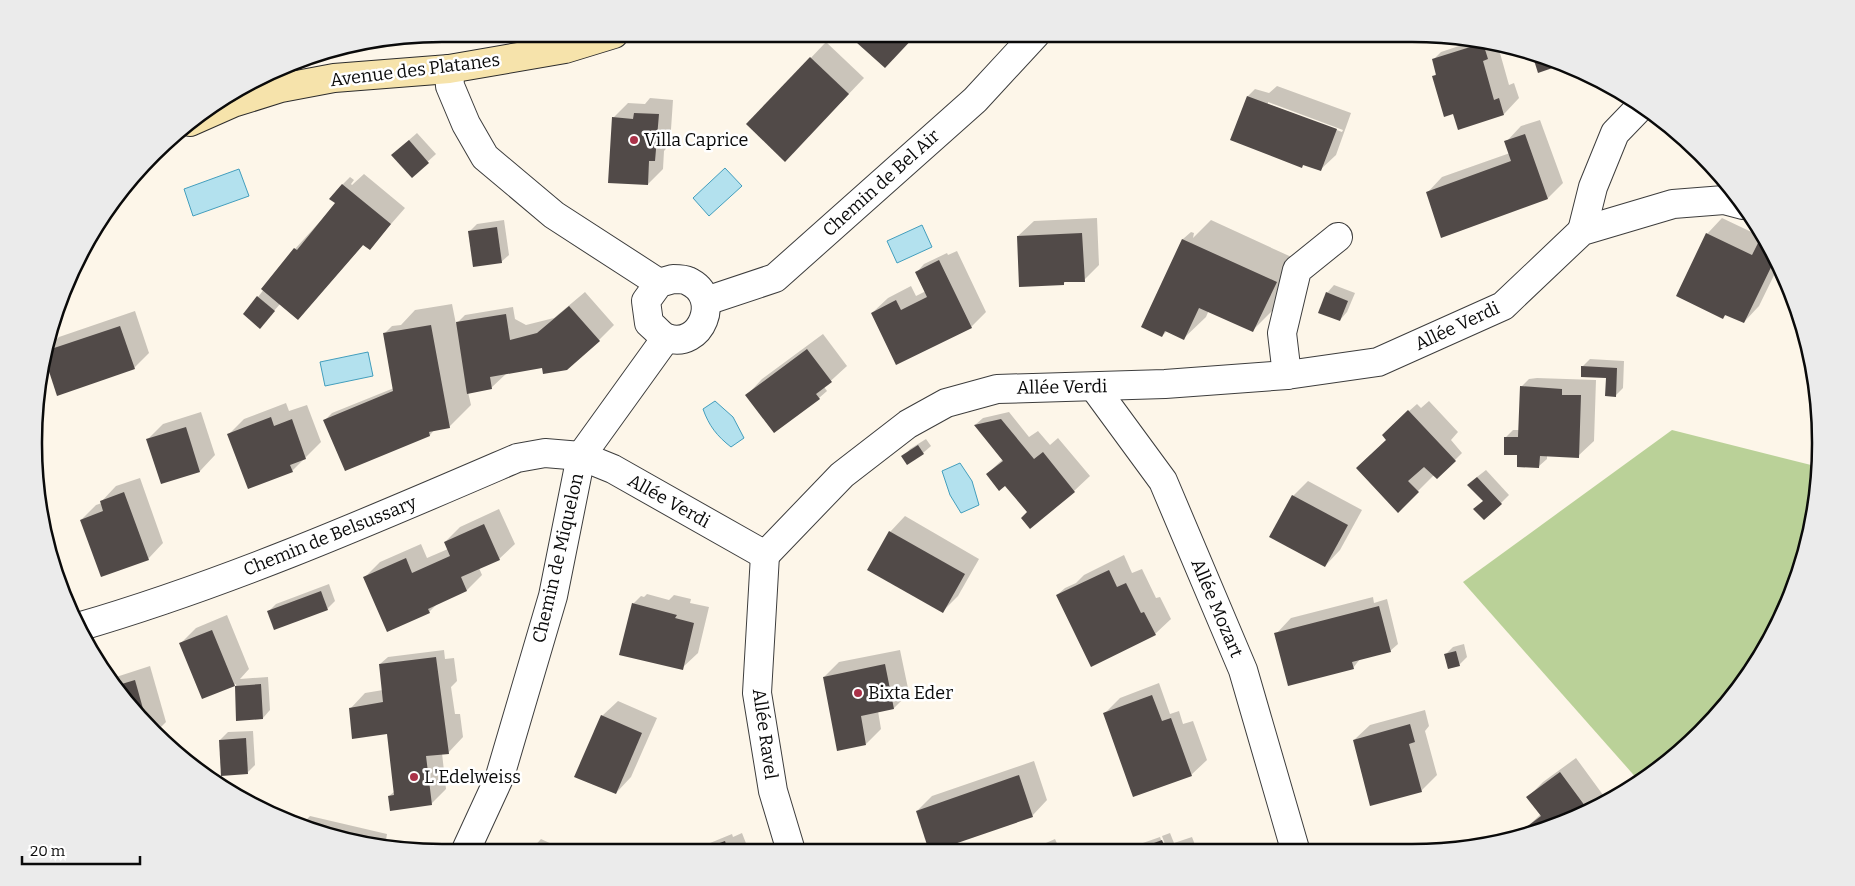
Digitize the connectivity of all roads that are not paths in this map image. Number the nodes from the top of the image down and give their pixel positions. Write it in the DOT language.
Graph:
graph roads {
  1 [pos="588,42"];
  2 [pos="1029,42"];
  3 [pos="449,69"];
  4 [pos="228,105"];
  5 [pos="1636,111"];
  6 [pos="1732,202"];
  7 [pos="1582,231"];
  8 [pos="1338,237"];
  9 [pos="659,284"];
  10 [pos="706,301"];
  11 [pos="666,338"];
  12 [pos="1287,375"];
  13 [pos="1094,387"];
  14 [pos="581,456"];
  15 [pos="765,555"];
  16 [pos="86,625"];
  17 [pos="469,844"];
  18 [pos="789,844"];
  19 [pos="1294,844"];
  1 -- 3 [label="street, Avenue des Platanes"];
  2 -- 10 [label="street, Chemin de Bel Air"];
  3 -- 4 [label="street, Avenue des Platanes"];
  3 -- 9 [label="street"];
  5 -- 7 [label="street"];
  6 -- 7 [label="street, Allée Verdi"];
  7 -- 12 [label="street, Allée Verdi"];
  8 -- 12 [label="street"];
  9 -- 10 [label="street"];
  9 -- 11 [label="street"];
  10 -- 11 [label="street"];
  11 -- 14 [label="street, Chemin de Miquelon"];
  12 -- 13 [label="street, Allée Verdi"];
  13 -- 15 [label="street, Allée Verdi"];
  13 -- 19 [label="street, Allée Mozart"];
  14 -- 15 [label="street, Allée Verdi"];
  14 -- 16 [label="street, Chemin de Belsussary"];
  14 -- 17 [label="street, Chemin de Miquelon"];
  15 -- 18 [label="street, Allée Ravel"];
}
